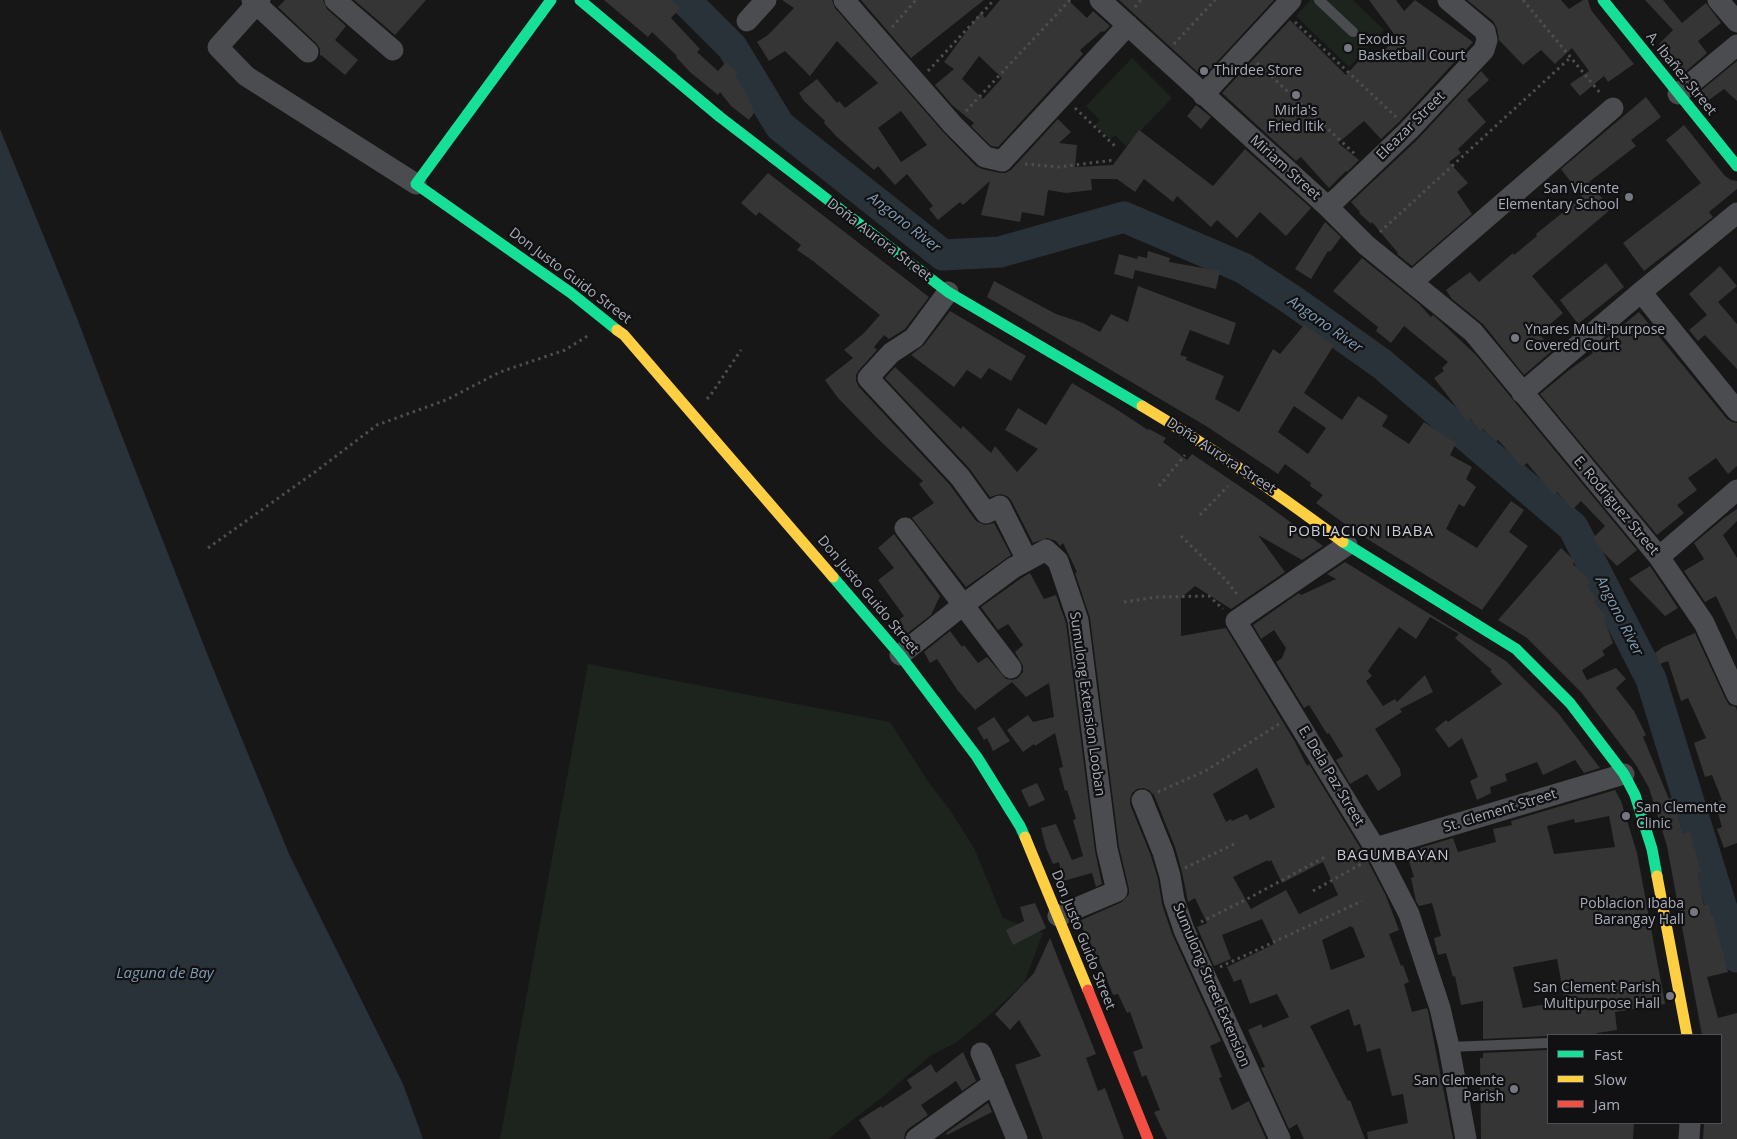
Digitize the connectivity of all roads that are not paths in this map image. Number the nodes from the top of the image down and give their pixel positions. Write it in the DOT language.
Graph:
graph roads {
  1 [pos="335,0"];
  2 [pos="551,0"];
  3 [pos="580,0"];
  4 [pos="766,0"];
  5 [pos="844,0"];
  6 [pos="1100,0"];
  7 [pos="1319,0"];
  8 [pos="1448,0"];
  9 [pos="1603,0"];
  10 [pos="1718,0"];
  11 [pos="256,1"];
  12 [pos="1286,5"];
  13 [pos="747,21"];
  14 [pos="1737,22"];
  15 [pos="1128,25"];
  16 [pos="1353,32"];
  17 [pos="1737,46"];
  18 [pos="393,50"];
  19 [pos="308,52"];
  20 [pos="1678,94"];
  21 [pos="1203,95"];
  22 [pos="1613,108"];
  23 [pos="1737,166"];
  24 [pos="416,184"];
  25 [pos="1328,207"];
  26 [pos="1737,214"];
  27 [pos="1412,282"];
  28 [pos="948,292"];
  29 [pos="1641,292"];
  30 [pos="1473,332"];
  31 [pos="1522,392"];
  32 [pos="1737,411"];
  33 [pos="1737,490"];
  34 [pos="905,528"];
  35 [pos="1347,545"];
  36 [pos="1659,557"];
  37 [pos="1027,560"];
  38 [pos="963,604"];
  39 [pos="900,655"];
  40 [pos="1011,668"];
  41 [pos="1737,695"];
  42 [pos="1624,774"];
  43 [pos="1142,800"];
  44 [pos="1377,851"];
  45 [pos="1058,916"];
  46 [pos="1687,1034"];
  47 [pos="1547,1043"];
  48 [pos="1449,1047"];
  49 [pos="981,1053"];
  50 [pos="994,1083"];
  51 [pos="1690,1124"];
  52 [pos="916,1139"];
  53 [pos="1017,1139"];
  54 [pos="1148,1139"];
  55 [pos="1280,1139"];
  56 [pos="1466,1139"];
  57 [pos="1689,1139"];
  1 -- 18 [label="street"];
  2 -- 24 [label="street"];
  3 -- 28 [label="street, Doña Aurora Street"];
  4 -- 13 [label="street"];
  5 -- 15 [label="street"];
  6 -- 15 [label="street, Miriam Street"];
  7 -- 16 [label="lane"];
  8 -- 25 [label="street, Eleazar Street"];
  9 -- 20 [label="street, A. Ibañez Street"];
  10 -- 14 [label="street"];
  11 -- 19 [label="street"];
  11 -- 24 [label="street"];
  12 -- 21 [label="street"];
  15 -- 21 [label="street, Miriam Street"];
  17 -- 20 [label="street"];
  20 -- 23 [label="street, A. Ibañez Street"];
  21 -- 25 [label="street, Miriam Street"];
  22 -- 27 [label="street"];
  24 -- 39 [label="street, Don Justo Guido Street"];
  25 -- 27 [label="street, Miriam Street"];
  26 -- 29 [label="street"];
  27 -- 30 [label="street, Miriam Street"];
  28 -- 35 [label="street, Doña Aurora Street"];
  28 -- 37 [label="street"];
  29 -- 31 [label="street"];
  29 -- 32 [label="street"];
  30 -- 31 [label="street, E. Rodriguez Street"];
  31 -- 36 [label="street, E. Rodriguez Street"];
  33 -- 36 [label="street"];
  34 -- 38 [label="street"];
  35 -- 42 [label="street, Doña Aurora Street"];
  35 -- 44 [label="street, E. Dela Paz Street"];
  36 -- 41 [label="street, E. Rodriguez Street"];
  37 -- 38 [label="street, Sumulong Extension Looban"];
  37 -- 45 [label="street, Sumulong Extension Looban"];
  38 -- 39 [label="street, Sumulong Extension Looban"];
  38 -- 40 [label="street"];
  39 -- 45 [label="street, Don Justo Guido Street"];
  42 -- 44 [label="street, St. Clement Street"];
  42 -- 46 [label="street, Doña Aurora Street"];
  43 -- 55 [label="street, Sumulong Street Extension"];
  44 -- 48 [label="street, E. Dela Paz Street"];
  45 -- 54 [label="street, Don Justo Guido Street"];
  47 -- 48 [label="lane"];
  48 -- 56 [label="street, E. Dela Paz Street"];
  49 -- 50 [label="street"];
  50 -- 52 [label="street"];
  50 -- 53 [label="street"];
  51 -- 57 [label="street"];
}
